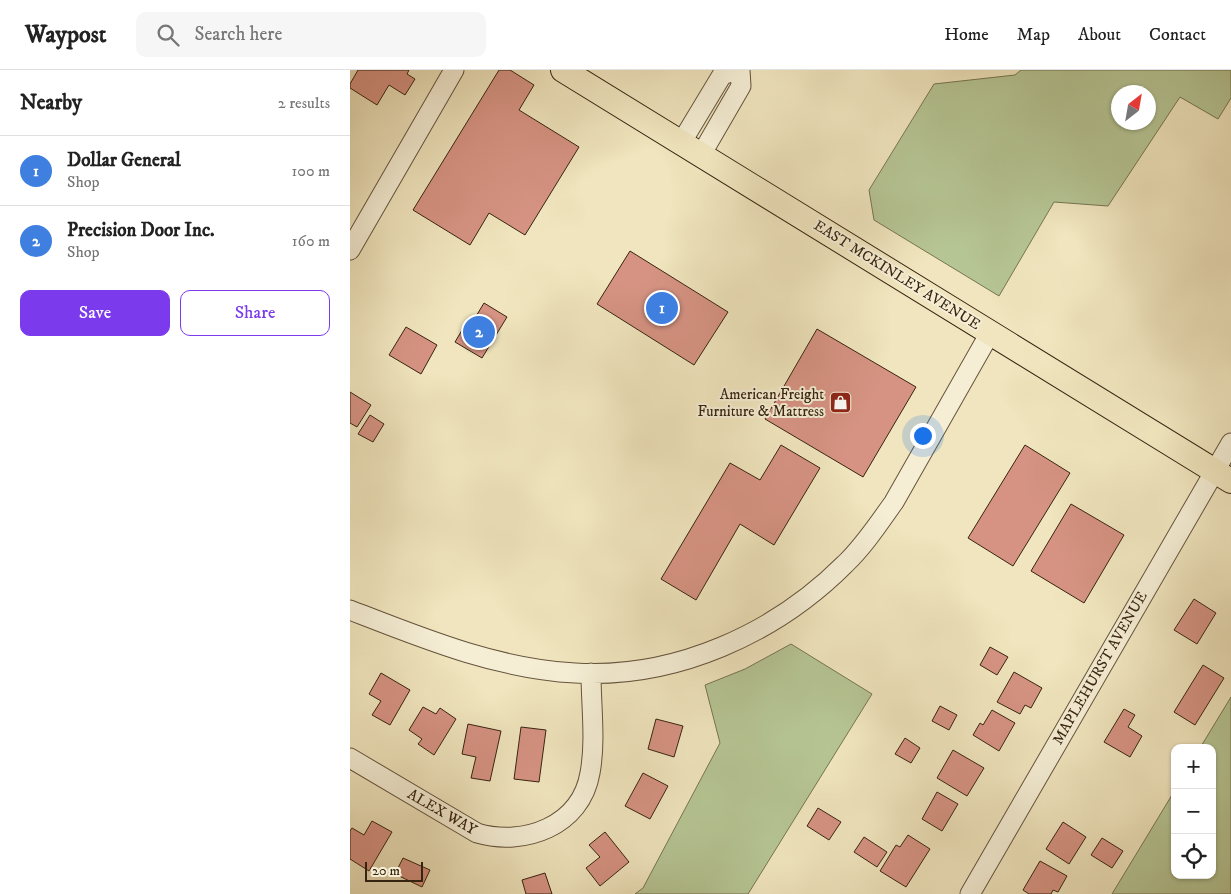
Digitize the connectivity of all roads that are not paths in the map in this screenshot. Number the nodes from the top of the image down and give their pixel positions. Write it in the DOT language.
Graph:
graph roads {
  1 [pos="454,70"];
  2 [pos="563,70"];
  3 [pos="738,70"];
  4 [pos="691,149"];
  5 [pos="350,250"];
  6 [pos="990,333"];
  7 [pos="1231,443"];
  8 [pos="1223,476"];
  9 [pos="350,610"];
  10 [pos="591,674"];
  11 [pos="350,758"];
  12 [pos="970,894"];
  1 -- 5 [label="street"];
  2 -- 4 [label="main road, EAST MCKINLEY AVENUE"];
  3 -- 4 [label="street"];
  4 -- 6 [label="main road, EAST MCKINLEY AVENUE"];
  6 -- 8 [label="main road, EAST MCKINLEY AVENUE"];
  6 -- 10 [label="street"];
  7 -- 8 [label="street, MAPLEHURST AVENUE"];
  8 -- 12 [label="street, MAPLEHURST AVENUE"];
  9 -- 10 [label="street"];
  10 -- 11 [label="street, ALEX WAY"];
}
